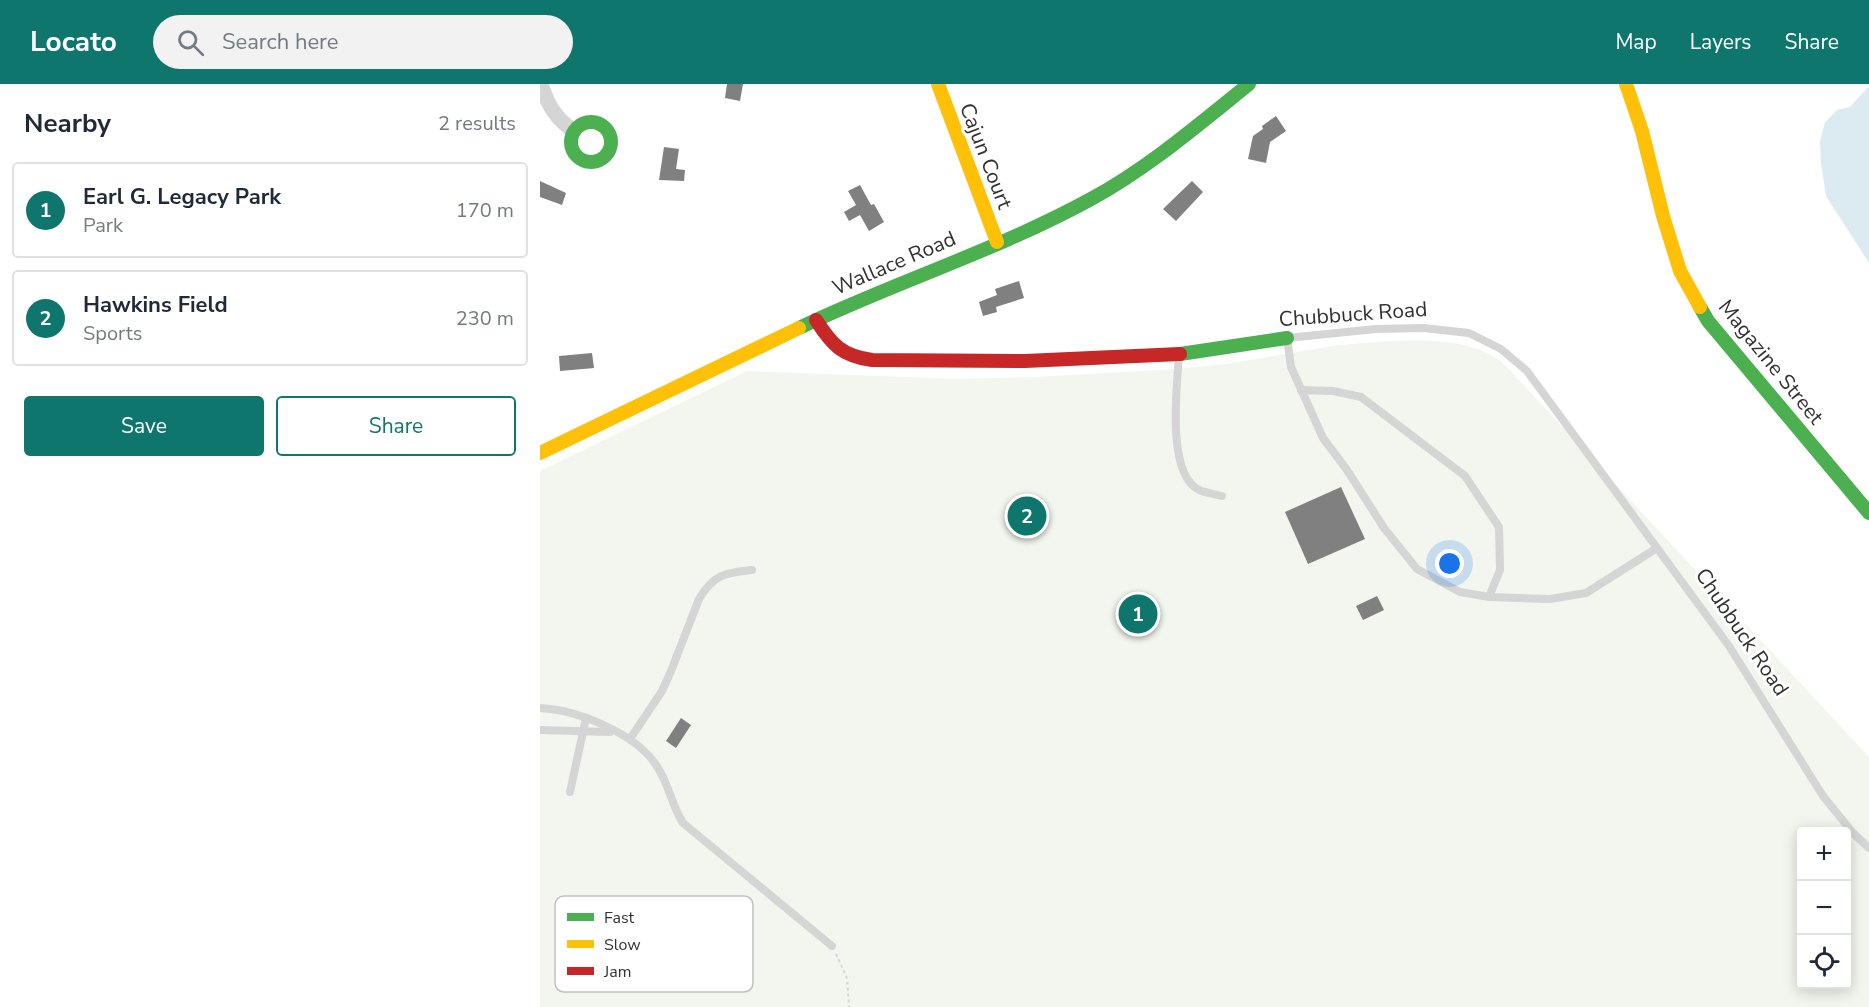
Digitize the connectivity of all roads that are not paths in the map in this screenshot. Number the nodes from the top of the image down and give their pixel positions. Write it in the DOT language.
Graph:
graph roads {
  1 [pos="541,84"];
  2 [pos="938,84"];
  3 [pos="1249,84"];
  4 [pos="1626,84"];
  5 [pos="574,131"];
  6 [pos="997,242"];
  7 [pos="816,320"];
  8 [pos="1287,338"];
  9 [pos="1179,354"];
  10 [pos="1301,390"];
  11 [pos="540,453"];
  12 [pos="1222,496"];
  13 [pos="1869,513"];
  14 [pos="1657,548"];
  15 [pos="752,570"];
  16 [pos="1489,597"];
  17 [pos="540,708"];
  18 [pos="586,718"];
  19 [pos="540,730"];
  20 [pos="583,730"];
  21 [pos="616,732"];
  22 [pos="630,739"];
  23 [pos="570,792"];
  24 [pos="1869,848"];
  25 [pos="832,946"];
  1 -- 5 [label="street"];
  2 -- 6 [label="street, Cajun Court"];
  3 -- 6 [label="street, Wallace Road"];
  4 -- 13 [label="street, Magazine Street"];
  6 -- 7 [label="street, Wallace Road"];
  7 -- 9 [label="street, Chubbuck Road"];
  7 -- 11 [label="street, Wallace Road"];
  8 -- 9 [label="street, Chubbuck Road"];
  8 -- 10 [label="lane"];
  8 -- 14 [label="lane, Chubbuck Road"];
  9 -- 12 [label="lane"];
  10 -- 16 [label="lane"];
  10 -- 16 [label="lane"];
  14 -- 16 [label="lane"];
  14 -- 24 [label="lane, Chubbuck Road"];
  15 -- 22 [label="lane"];
  17 -- 18 [label="lane"];
  18 -- 20 [label="lane"];
  18 -- 21 [label="lane"];
  19 -- 20 [label="lane"];
  20 -- 21 [label="lane"];
  20 -- 23 [label="lane"];
  21 -- 22 [label="lane"];
  22 -- 25 [label="lane"];
}
